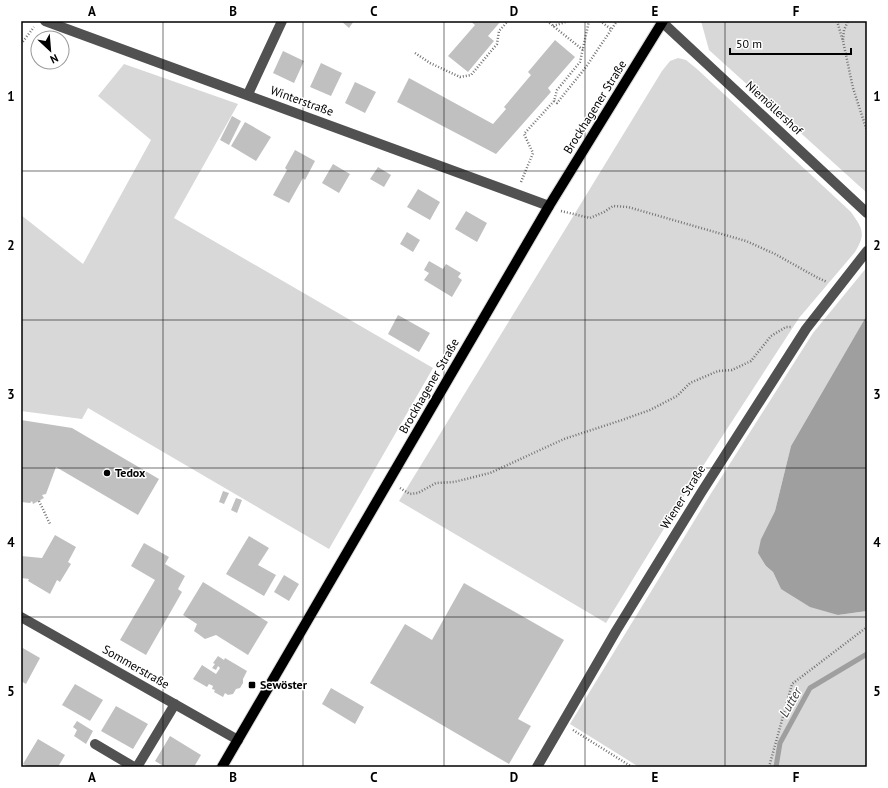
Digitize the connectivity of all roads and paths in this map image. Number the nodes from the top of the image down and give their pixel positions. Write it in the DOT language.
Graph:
graph roads {
  1 [pos="38,21"];
  2 [pos="45,21"];
  3 [pos="282,21"];
  4 [pos="508,21"];
  5 [pos="547,21"];
  6 [pos="569,21"];
  7 [pos="589,21"];
  8 [pos="600,21"];
  9 [pos="617,21"];
  10 [pos="837,21"];
  11 [pos="848,21"];
  12 [pos="663,22"];
  13 [pos="553,26"];
  14 [pos="611,29"];
  15 [pos="843,41"];
  16 [pos="21,44"];
  17 [pos="583,50"];
  18 [pos="416,53"];
  19 [pos="248,94"];
  20 [pos="554,101"];
  21 [pos="867,131"];
  22 [pos="516,194"];
  23 [pos="549,206"];
  24 [pos="867,213"];
  25 [pos="867,251"];
  26 [pos="839,287"];
  27 [pos="806,329"];
  28 [pos="388,481"];
  29 [pos="39,501"];
  30 [pos="50,524"];
  31 [pos="21,617"];
  32 [pos="867,626"];
  33 [pos="175,704"];
  34 [pos="562,724"];
  35 [pos="238,740"];
  36 [pos="96,744"];
  37 [pos="135,767"];
  38 [pos="222,767"];
  39 [pos="538,767"];
  40 [pos="632,767"];
  41 [pos="769,767"];
  1 -- 16 [label="path"];
  2 -- 19 [label="street, Winterstraße"];
  3 -- 19 [label="street"];
  4 -- 18 [label="path"];
  5 -- 13 [label="path"];
  6 -- 13 [label="path"];
  7 -- 17 [label="path"];
  8 -- 14 [label="path"];
  9 -- 14 [label="path"];
  10 -- 15 [label="path"];
  11 -- 15 [label="path"];
  12 -- 23 [label="main road, Brockhagener Straße"];
  12 -- 24 [label="street, Niemöllershof"];
  13 -- 17 [label="path"];
  14 -- 20 [label="path"];
  15 -- 21 [label="path"];
  17 -- 20 [label="path"];
  19 -- 22 [label="street, Winterstraße"];
  20 -- 22 [label="path"];
  22 -- 23 [label="street, Winterstraße"];
  23 -- 26 [label="path"];
  23 -- 28 [label="main road, Brockhagener Straße"];
  25 -- 26 [label="street, Wiener Straße"];
  26 -- 27 [label="street, Wiener Straße"];
  27 -- 28 [label="path"];
  27 -- 34 [label="street, Wiener Straße"];
  28 -- 35 [label="main road, Brockhagener Straße"];
  29 -- 30 [label="path"];
  31 -- 33 [label="street, Sommerstraße"];
  32 -- 41 [label="path"];
  33 -- 35 [label="street, Sommerstraße"];
  33 -- 37 [label="street"];
  34 -- 39 [label="street, Wiener Straße"];
  34 -- 40 [label="path"];
  35 -- 38 [label="main road, Brockhagener Straße"];
  36 -- 37 [label="street"];
}
